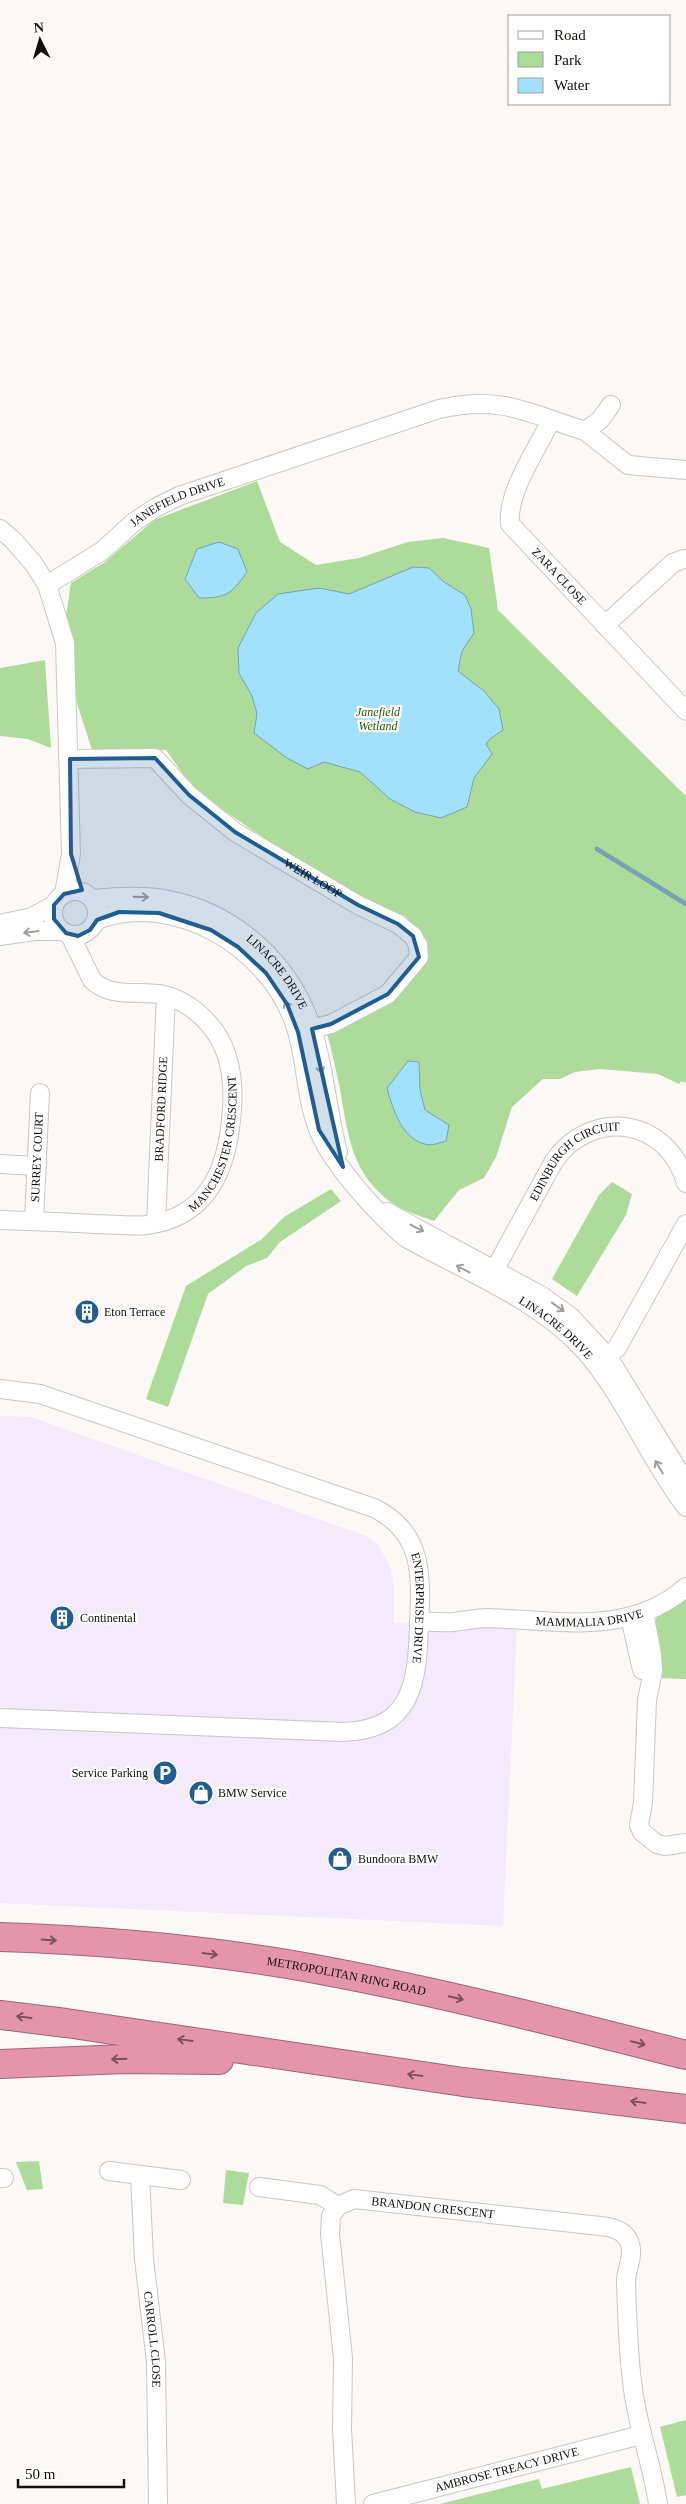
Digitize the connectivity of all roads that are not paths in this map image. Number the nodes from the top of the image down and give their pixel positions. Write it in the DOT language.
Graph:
graph roads {
  1 [pos="611,405"];
  2 [pos="551,420"];
  3 [pos="586,431"];
  4 [pos="686,470"];
  5 [pos="0,530"];
  6 [pos="684,559"];
  7 [pos="47,585"];
  8 [pos="605,625"];
  9 [pos="686,711"];
  10 [pos="70,759"];
  11 [pos="71,854"];
  12 [pos="87,896"];
  13 [pos="59,900"];
  14 [pos="0,924"];
  15 [pos="93,925"];
  16 [pos="66,933"];
  17 [pos="0,936"];
  18 [pos="89,974"];
  19 [pos="166,996"];
  20 [pos="305,1030"];
  21 [pos="40,1093"];
  22 [pos="0,1164"];
  23 [pos="37,1166"];
  24 [pos="686,1183"];
  25 [pos="0,1220"];
  26 [pos="34,1221"];
  27 [pos="156,1223"];
  28 [pos="685,1231"];
  29 [pos="491,1276"];
  30 [pos="602,1361"];
  31 [pos="0,1390"];
  32 [pos="684,1474"];
  33 [pos="686,1507"];
  34 [pos="686,1587"];
  35 [pos="419,1615"];
  36 [pos="637,1615"];
  37 [pos="0,1718"];
  38 [pos="684,1843"];
  39 [pos="0,1937"];
  40 [pos="0,2015"];
  41 [pos="686,2056"];
  42 [pos="308,2058"];
  43 [pos="0,2064"];
  44 [pos="686,2109"];
  45 [pos="109,2171"];
  46 [pos="140,2175"];
  47 [pos="181,2180"];
  48 [pos="259,2187"];
  49 [pos="338,2206"];
  50 [pos="641,2435"];
  51 [pos="158,2504"];
  52 [pos="346,2504"];
  53 [pos="373,2504"];
  54 [pos="658,2504"];
  1 -- 3 [label="street"];
  2 -- 3 [label="street, JANEFIELD DRIVE"];
  2 -- 7 [label="street, JANEFIELD DRIVE"];
  2 -- 8 [label="street, ZARA CLOSE"];
  3 -- 4 [label="street, JANEFIELD DRIVE"];
  5 -- 7 [label="street"];
  6 -- 8 [label="street"];
  7 -- 10 [label="street"];
  8 -- 9 [label="street, ZARA CLOSE"];
  10 -- 11 [label="street"];
  10 -- 20 [label="street, WEIR LOOP"];
  11 -- 12 [label="street"];
  11 -- 13 [label="street"];
  12 -- 13 [label="street"];
  12 -- 15 [label="street"];
  12 -- 20 [label="street, LINACRE DRIVE, one-way"];
  13 -- 14 [label="street"];
  13 -- 16 [label="street"];
  15 -- 16 [label="street"];
  15 -- 18 [label="street"];
  20 -- 15 [label="street, LINACRE DRIVE, one-way"];
  16 -- 17 [label="street, one-way"];
  16 -- 18 [label="street, MANCHESTER CRESCENT"];
  18 -- 19 [label="street, MANCHESTER CRESCENT"];
  19 -- 27 [label="street, BRADFORD RIDGE"];
  19 -- 27 [label="street, MANCHESTER CRESCENT"];
  20 -- 29 [label="street, LINACRE DRIVE"];
  21 -- 23 [label="street, SURREY COURT"];
  22 -- 23 [label="street"];
  23 -- 26 [label="street, SURREY COURT"];
  24 -- 29 [label="street, EDINBURGH CIRCUIT"];
  25 -- 26 [label="street, MANCHESTER CRESCENT"];
  26 -- 27 [label="street, MANCHESTER CRESCENT"];
  28 -- 30 [label="street"];
  29 -- 30 [label="street, LINACRE DRIVE"];
  30 -- 32 [label="street, LINACRE DRIVE"];
  33 -- 30 [label="street, LINACRE DRIVE, one-way"];
  31 -- 35 [label="street, ENTERPRISE DRIVE"];
  34 -- 36 [label="street, MAMMALIA DRIVE"];
  35 -- 36 [label="street, MAMMALIA DRIVE"];
  35 -- 37 [label="street, ENTERPRISE DRIVE"];
  36 -- 38 [label="street"];
  39 -- 41 [label="highway, METROPOLITAN RING ROAD, one-way"];
  42 -- 40 [label="highway, one-way"];
  42 -- 43 [label="highway, one-way"];
  44 -- 42 [label="highway, one-way"];
  45 -- 46 [label="street"];
  46 -- 47 [label="street"];
  46 -- 51 [label="street, CARROLL CLOSE"];
  48 -- 49 [label="street"];
  49 -- 50 [label="street, BRANDON CRESCENT"];
  49 -- 52 [label="street"];
  50 -- 53 [label="street, AMBROSE TREACY DRIVE"];
  50 -- 54 [label="street"];
}
